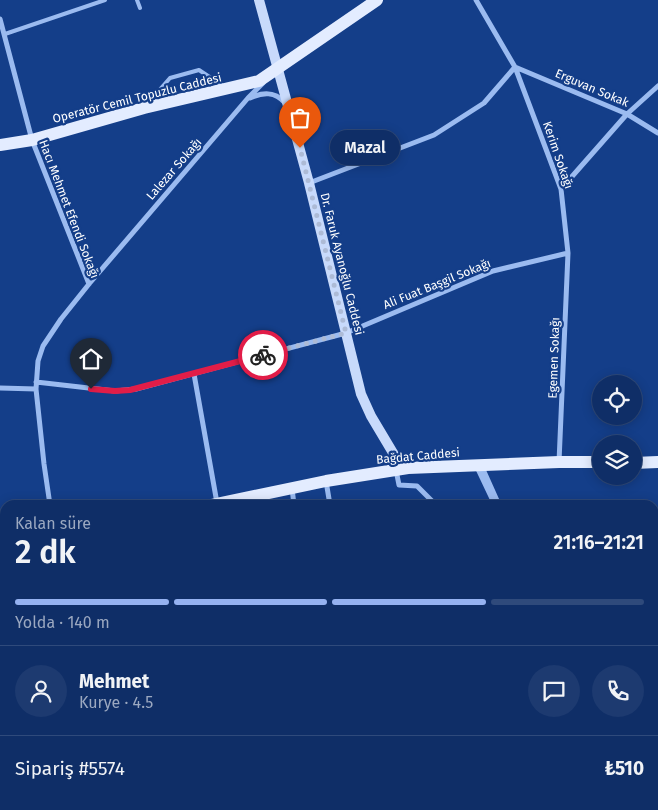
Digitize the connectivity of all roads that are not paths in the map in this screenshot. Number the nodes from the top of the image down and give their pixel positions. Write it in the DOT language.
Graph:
graph roads {
  1 [pos="105,0"];
  2 [pos="138,0"];
  3 [pos="258,0"];
  4 [pos="378,0"];
  5 [pos="476,0"];
  6 [pos="140,8"];
  7 [pos="0,19"];
  8 [pos="5,34"];
  9 [pos="515,66"];
  10 [pos="277,69"];
  11 [pos="658,86"];
  12 [pos="227,89"];
  13 [pos="246,101"];
  14 [pos="144,108"];
  15 [pos="290,113"];
  16 [pos="627,114"];
  17 [pos="658,133"];
  18 [pos="32,140"];
  19 [pos="0,145"];
  20 [pos="309,183"];
  21 [pos="562,190"];
  22 [pos="568,254"];
  23 [pos="89,284"];
  24 [pos="346,333"];
  25 [pos="194,374"];
  26 [pos="36,382"];
  27 [pos="0,388"];
  28 [pos="36,389"];
  29 [pos="560,462"];
  30 [pos="592,462"];
  31 [pos="642,463"];
  32 [pos="478,465"];
  33 [pos="657,466"];
  34 [pos="399,469"];
  35 [pos="326,481"];
  36 [pos="292,488"];
  37 [pos="49,500"];
  38 [pos="213,500"];
  39 [pos="234,500"];
  40 [pos="293,500"];
  41 [pos="329,500"];
  42 [pos="431,500"];
  43 [pos="493,500"];
  44 [pos="496,500"];
  1 -- 8 [label="lane"];
  2 -- 6 [label="lane"];
  3 -- 10 [label="street, Dr. Faruk Ayanoğlu Caddesi"];
  4 -- 10 [label="main road, Operatör Cemil Topuzlu Caddesi"];
  5 -- 9 [label="street, Kerim Sokağı"];
  7 -- 8 [label="street, Hacı Mehmet Efendi Sokağı"];
  8 -- 18 [label="street, Hacı Mehmet Efendi Sokağı"];
  9 -- 16 [label="street, Erguvan Sokak"];
  9 -- 20 [label="street"];
  9 -- 21 [label="street, Kerim Sokağı"];
  10 -- 12 [label="main road, Operatör Cemil Topuzlu Caddesi"];
  10 -- 13 [label="street, Lalezar Sokağı"];
  10 -- 15 [label="street, Dr. Faruk Ayanoğlu Caddesi"];
  11 -- 16 [label="street"];
  12 -- 14 [label="main road, Operatör Cemil Topuzlu Caddesi"];
  12 -- 14 [label="lane"];
  13 -- 15 [label="street"];
  13 -- 23 [label="street, Lalezar Sokağı"];
  14 -- 18 [label="main road, Operatör Cemil Topuzlu Caddesi"];
  15 -- 20 [label="street, Dr. Faruk Ayanoğlu Caddesi"];
  16 -- 17 [label="street, Erguvan Sokak"];
  16 -- 21 [label="street"];
  18 -- 19 [label="main road, Operatör Cemil Topuzlu Caddesi"];
  18 -- 23 [label="street, Hacı Mehmet Efendi Sokağı"];
  20 -- 24 [label="street, Dr. Faruk Ayanoğlu Caddesi"];
  21 -- 22 [label="street, Kerim Sokağı"];
  22 -- 24 [label="street, Ali Fuat Başgil Sokağı"];
  22 -- 29 [label="street, Egemen Sokağı"];
  23 -- 26 [label="street, Hacı Mehmet Efendi Sokağı"];
  24 -- 25 [label="street, Ali Fuat Başgil Sokağı"];
  24 -- 34 [label="street, Dr. Faruk Ayanoğlu Caddesi"];
  25 -- 26 [label="street, Ali Fuat Başgil Sokağı"];
  25 -- 38 [label="street"];
  26 -- 28 [label="street, Hacı Mehmet Efendi Sokağı"];
  27 -- 28 [label="street"];
  28 -- 37 [label="street, Hacı Mehmet Efendi Sokağı"];
  29 -- 30 [label="main road, Bağdat Caddesi"];
  29 -- 32 [label="main road, Bağdat Caddesi"];
  31 -- 33 [label="main road"];
  32 -- 34 [label="main road, Bağdat Caddesi"];
  32 -- 43 [label="street"];
  32 -- 44 [label="street"];
  34 -- 35 [label="main road, Bağdat Caddesi"];
  34 -- 42 [label="street"];
  35 -- 36 [label="main road, Bağdat Caddesi"];
  35 -- 41 [label="street"];
  36 -- 39 [label="main road, Bağdat Caddesi"];
  36 -- 40 [label="street"];
}
